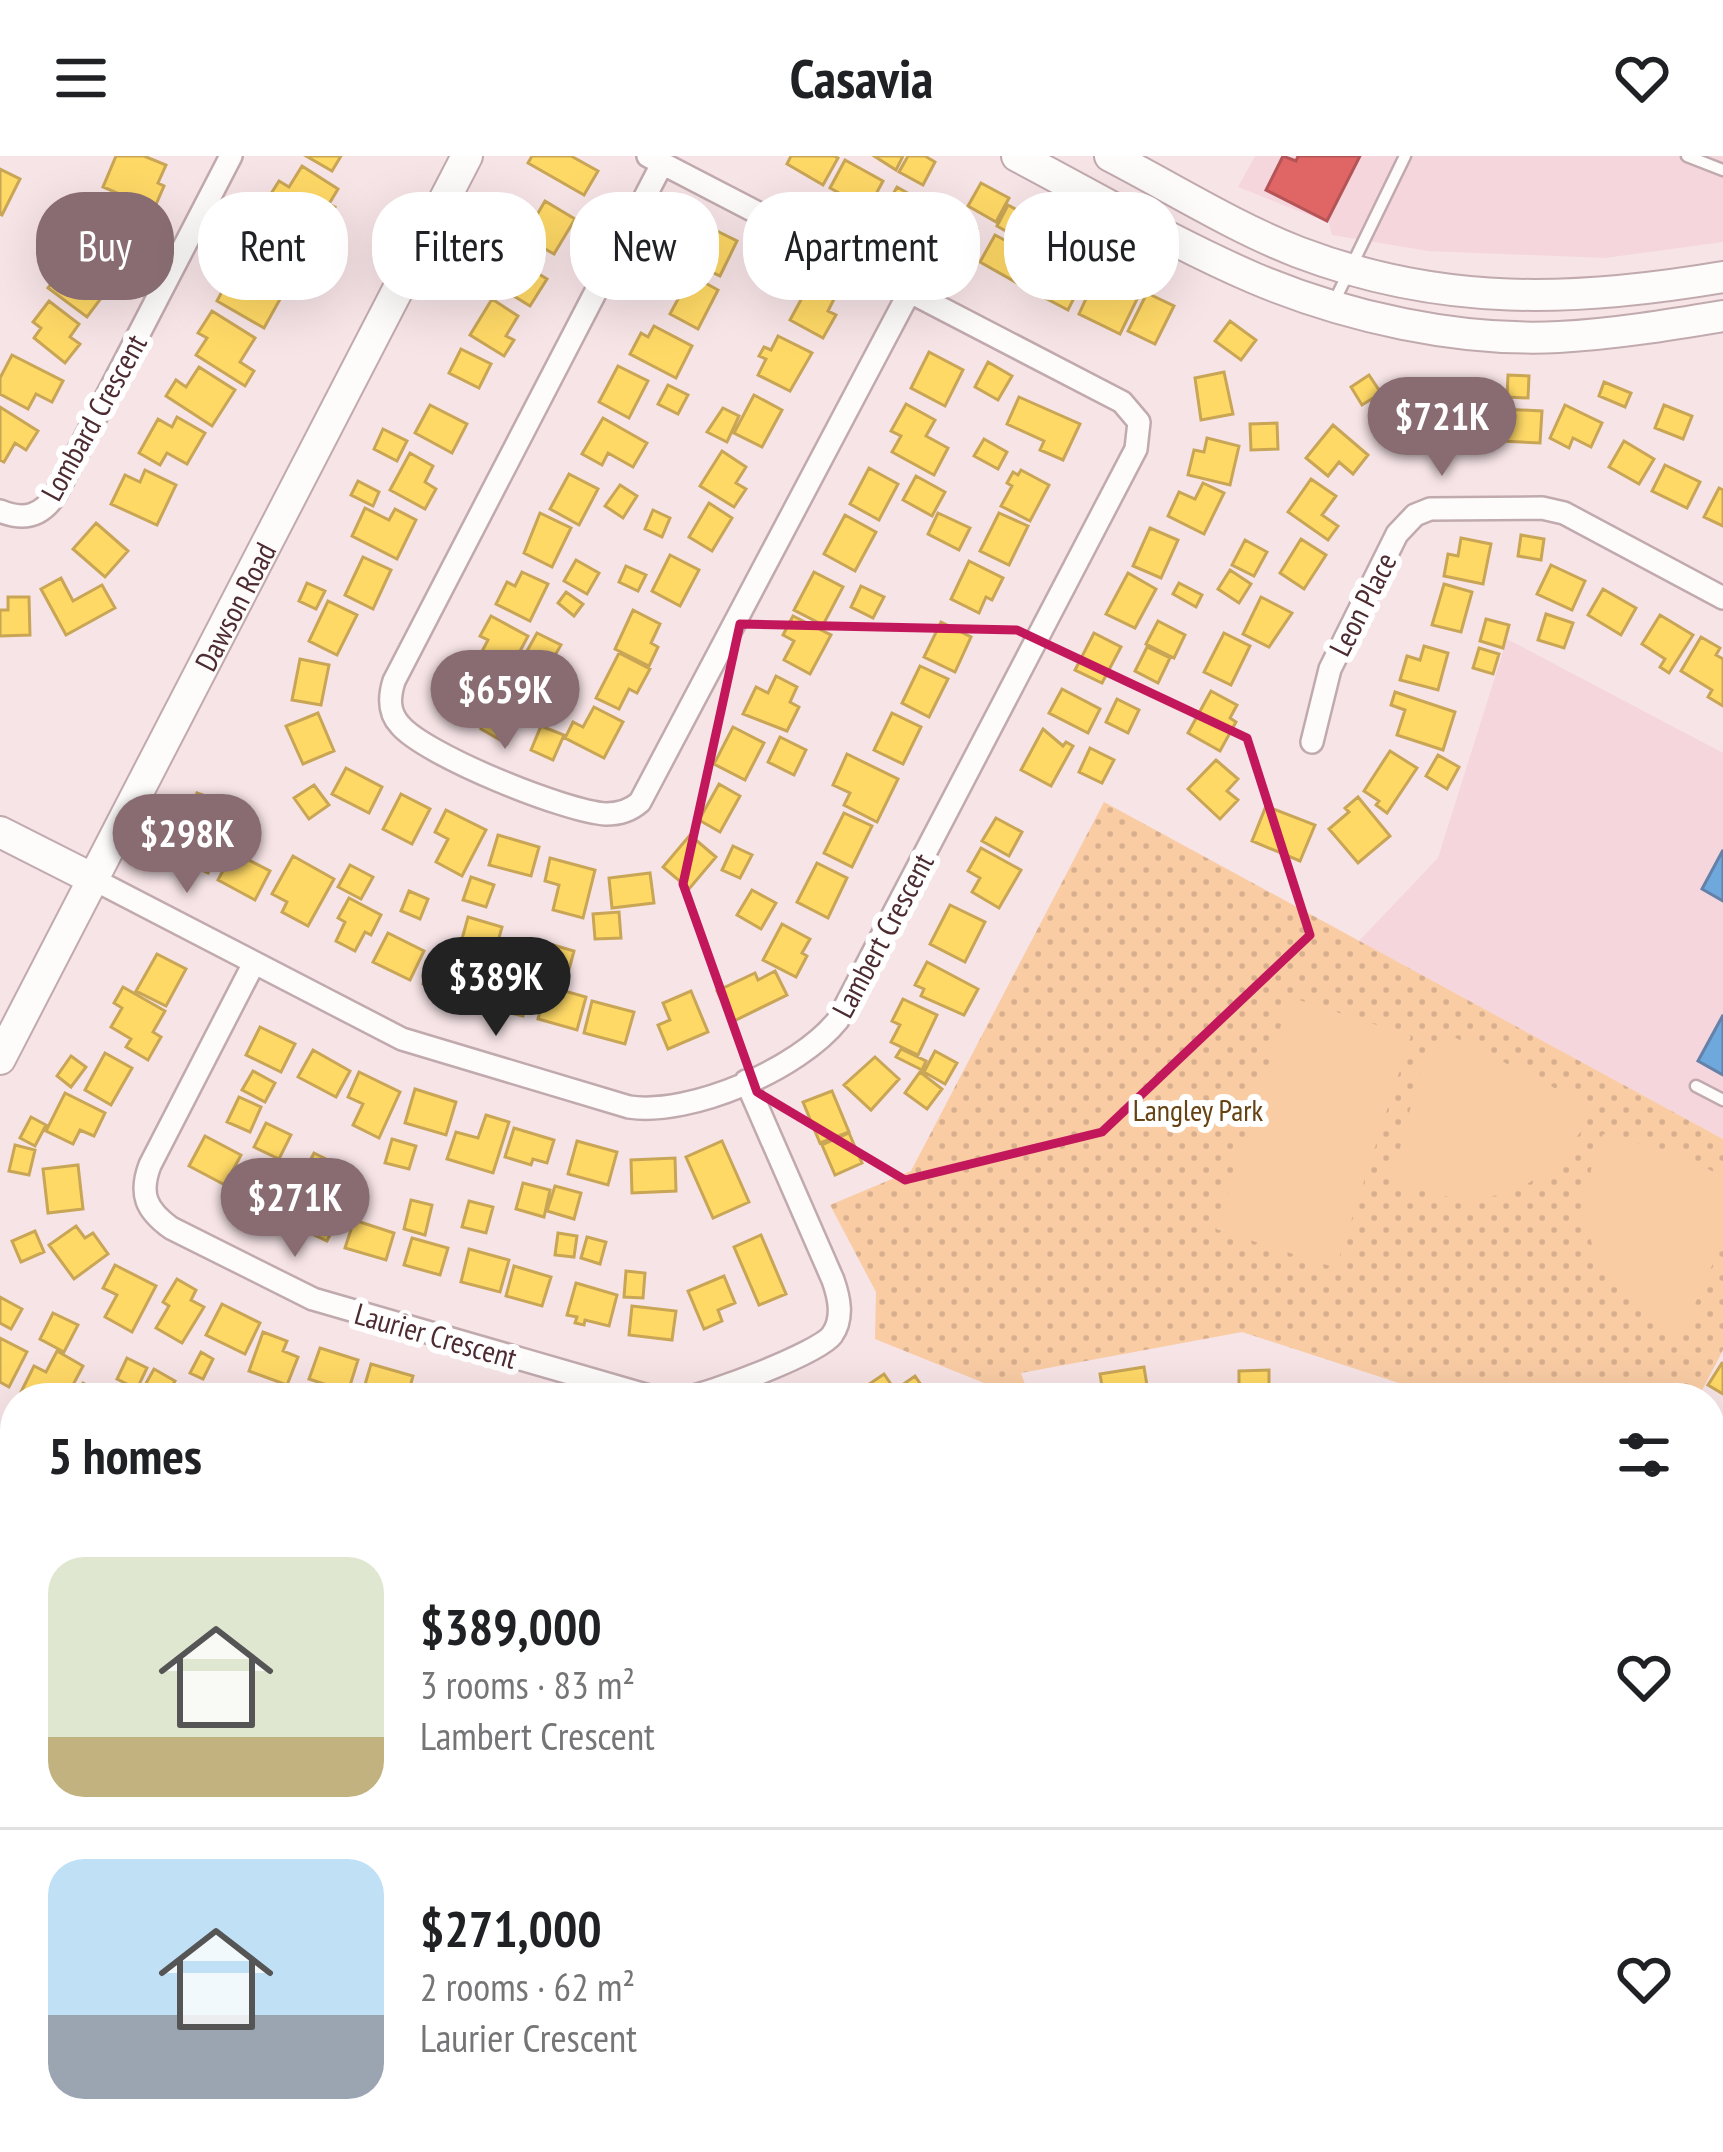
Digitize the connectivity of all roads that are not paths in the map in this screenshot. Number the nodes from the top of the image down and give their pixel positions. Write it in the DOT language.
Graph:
graph roads {
  1 [pos="231,156"];
  2 [pos="467,156"];
  3 [pos="1017,156"];
  4 [pos="1110,156"];
  5 [pos="1406,156"];
  6 [pos="1687,156"];
  7 [pos="655,160"];
  8 [pos="1723,170"];
  9 [pos="743,205"];
  10 [pos="1348,268"];
  11 [pos="1723,277"];
  12 [pos="905,300"];
  13 [pos="927,300"];
  14 [pos="1333,305"];
  15 [pos="1723,316"];
  16 [pos="0,511"];
  17 [pos="1723,598"];
  18 [pos="1312,742"];
  19 [pos="0,832"];
  20 [pos="92,879"];
  21 [pos="254,963"];
  22 [pos="0,1058"];
  23 [pos="746,1081"];
  24 [pos="1696,1086"];
  25 [pos="1723,1100"];
  26 [pos="604,1383"];
  27 [pos="724,1383"];
  1 -- 16 [label="street, Lombard Crescent"];
  2 -- 20 [label="main road, Dawson Road"];
  3 -- 14 [label="main road"];
  4 -- 10 [label="main road"];
  5 -- 10 [label="lane"];
  6 -- 8 [label="lane"];
  7 -- 9 [label="street, Lambert Crescent"];
  7 -- 12 [label="street, Lambert Crescent"];
  10 -- 11 [label="main road"];
  10 -- 14 [label="lane"];
  13 -- 23 [label="street, Lambert Crescent"];
  14 -- 15 [label="main road"];
  17 -- 18 [label="street, Leon Place"];
  19 -- 20 [label="main road"];
  20 -- 21 [label="street, Lambert Crescent"];
  20 -- 22 [label="main road, Dawson Road"];
  21 -- 23 [label="street, Lambert Crescent"];
  21 -- 26 [label="street, Laurier Crescent"];
  23 -- 27 [label="street"];
  24 -- 25 [label="lane"];
}
